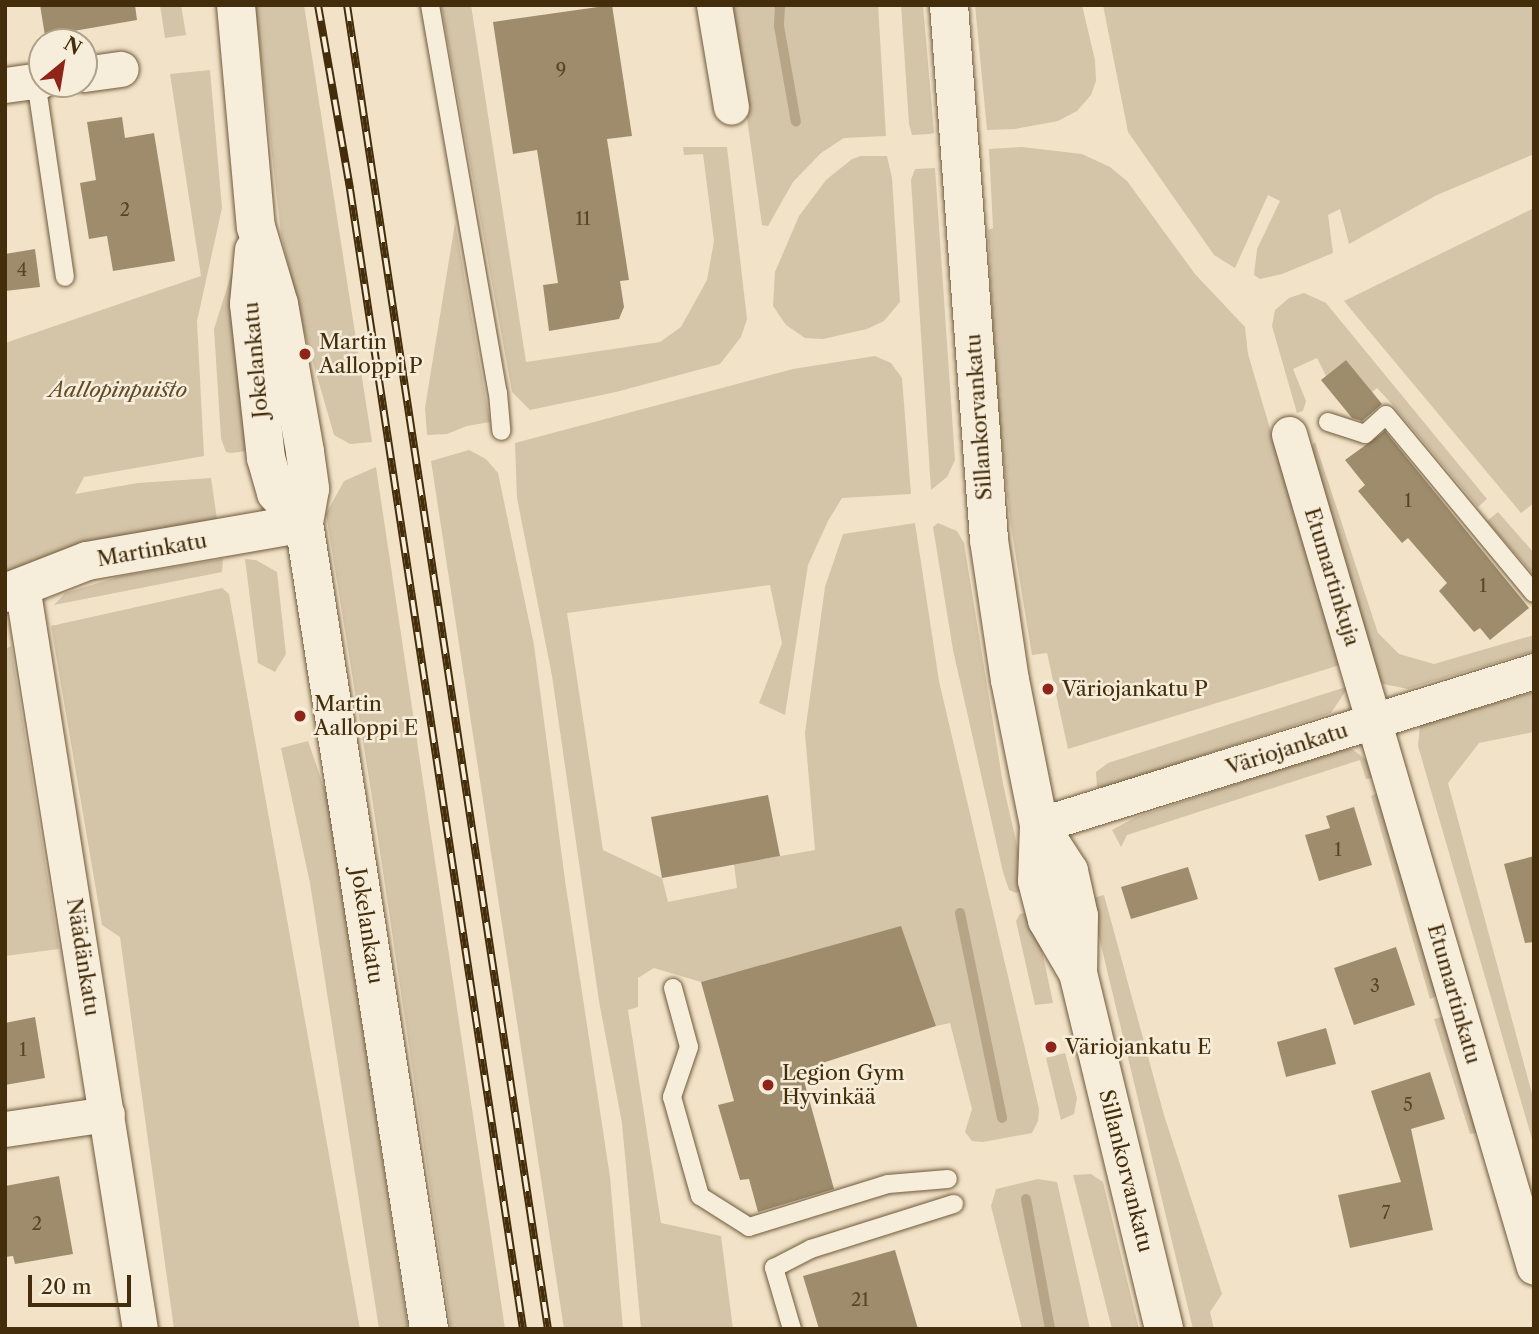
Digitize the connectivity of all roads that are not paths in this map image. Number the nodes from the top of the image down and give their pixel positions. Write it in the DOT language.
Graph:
graph roads {
  1 [pos="236,5"];
  2 [pos="430,5"];
  3 [pos="714,5"];
  4 [pos="949,5"];
  5 [pos="121,69"];
  6 [pos="98,72"];
  7 [pos="31,98"];
  8 [pos="731,107"];
  9 [pos="65,277"];
  10 [pos="1328,422"];
  11 [pos="501,431"];
  12 [pos="1289,434"];
  13 [pos="304,523"];
  14 [pos="14,589"];
  15 [pos="1534,593"];
  16 [pos="1534,671"];
  17 [pos="1375,720"];
  18 [pos="1039,825"];
  19 [pos="673,988"];
  20 [pos="107,1114"];
  21 [pos="5,1129"];
  22 [pos="948,1179"];
  23 [pos="954,1204"];
  24 [pos="1534,1267"];
  25 [pos="140,1329"];
  26 [pos="429,1329"];
  27 [pos="792,1329"];
  28 [pos="1164,1329"];
  1 -- 13 [label="street, Jokelankatu"];
  2 -- 11 [label="lane"];
  3 -- 8 [label="street"];
  4 -- 18 [label="street, Sillankorvankatu"];
  5 -- 6 [label="street"];
  7 -- 9 [label="lane"];
  10 -- 15 [label="lane"];
  12 -- 17 [label="street, Etumartinkuja"];
  13 -- 14 [label="street, Martinkatu"];
  13 -- 26 [label="street, Jokelankatu"];
  14 -- 20 [label="street, Näädänkatu"];
  16 -- 17 [label="street, Väriojankatu"];
  17 -- 18 [label="street, Väriojankatu"];
  17 -- 24 [label="street, Etumartinkatu"];
  18 -- 28 [label="street, Sillankorvankatu"];
  19 -- 22 [label="lane"];
  20 -- 21 [label="street"];
  20 -- 25 [label="street, Näädänkatu"];
  23 -- 27 [label="lane"];
}
